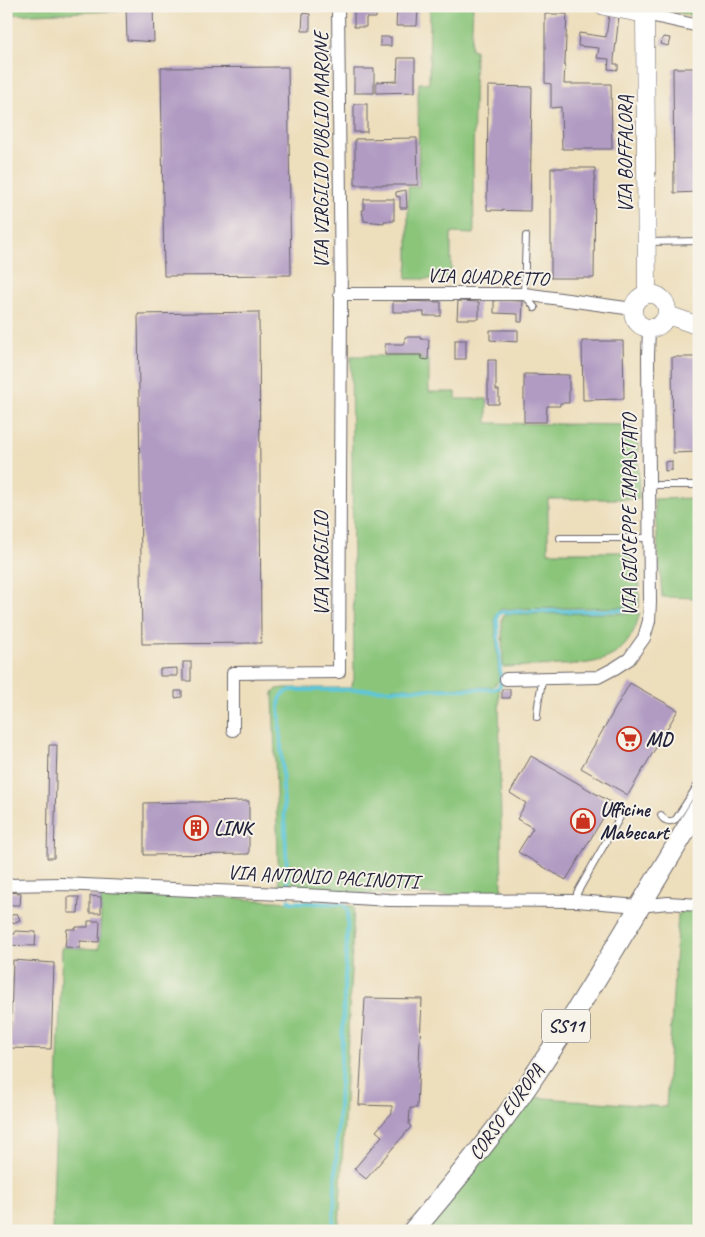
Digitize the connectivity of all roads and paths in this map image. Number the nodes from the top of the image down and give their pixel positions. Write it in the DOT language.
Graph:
graph roads {
  1 [pos="338,6"];
  2 [pos="604,6"];
  3 [pos="646,14"];
  4 [pos="699,26"];
  5 [pos="526,236"];
  6 [pos="647,242"];
  7 [pos="699,242"];
  8 [pos="340,294"];
  9 [pos="524,294"];
  10 [pos="647,294"];
  11 [pos="535,308"];
  12 [pos="633,309"];
  13 [pos="668,315"];
  14 [pos="699,326"];
  15 [pos="649,329"];
  16 [pos="699,484"];
  17 [pos="650,485"];
  18 [pos="560,538"];
  19 [pos="650,538"];
  20 [pos="506,678"];
  21 [pos="542,678"];
  22 [pos="537,717"];
  23 [pos="234,730"];
  24 [pos="699,783"];
  25 [pos="699,808"];
  26 [pos="661,815"];
  27 [pos="620,817"];
  28 [pos="6,885"];
  29 [pos="577,901"];
  30 [pos="699,905"];
  31 [pos="639,906"];
  32 [pos="413,1231"];
  1 -- 8 [label="street, VIA VIRGILIO PUBLIO MARONE"];
  2 -- 3 [label="street"];
  3 -- 4 [label="street"];
  3 -- 6 [label="street, VIA BOFFALORA"];
  5 -- 9 [label="lane"];
  6 -- 7 [label="lane"];
  6 -- 10 [label="street, VIA BOFFALORA"];
  8 -- 9 [label="street, VIA QUADRETTO"];
  8 -- 23 [label="street, VIA VIRGILIO"];
  9 -- 11 [label="lane"];
  9 -- 12 [label="street, VIA QUADRETTO"];
  10 -- 12 [label="street"];
  10 -- 13 [label="street"];
  12 -- 15 [label="street"];
  13 -- 14 [label="street"];
  13 -- 15 [label="street"];
  15 -- 17 [label="street, VIA GIUSEPPE IMPASTATO"];
  16 -- 17 [label="lane"];
  17 -- 19 [label="street, VIA GIUSEPPE IMPASTATO"];
  18 -- 19 [label="lane"];
  19 -- 21 [label="street, VIA GIUSEPPE IMPASTATO"];
  20 -- 21 [label="street, VIA GIUSEPPE IMPASTATO"];
  21 -- 22 [label="lane"];
  24 -- 26 [label="lane"];
  25 -- 31 [label="main road, CORSO EUROPA / SS11"];
  27 -- 29 [label="lane"];
  28 -- 29 [label="street, VIA ANTONIO PACINOTTI"];
  29 -- 31 [label="street, VIA ANTONIO PACINOTTI"];
  30 -- 31 [label="street, VIA ANTONIO PACINOTTI"];
  31 -- 32 [label="main road, CORSO EUROPA / SS11"];
}
